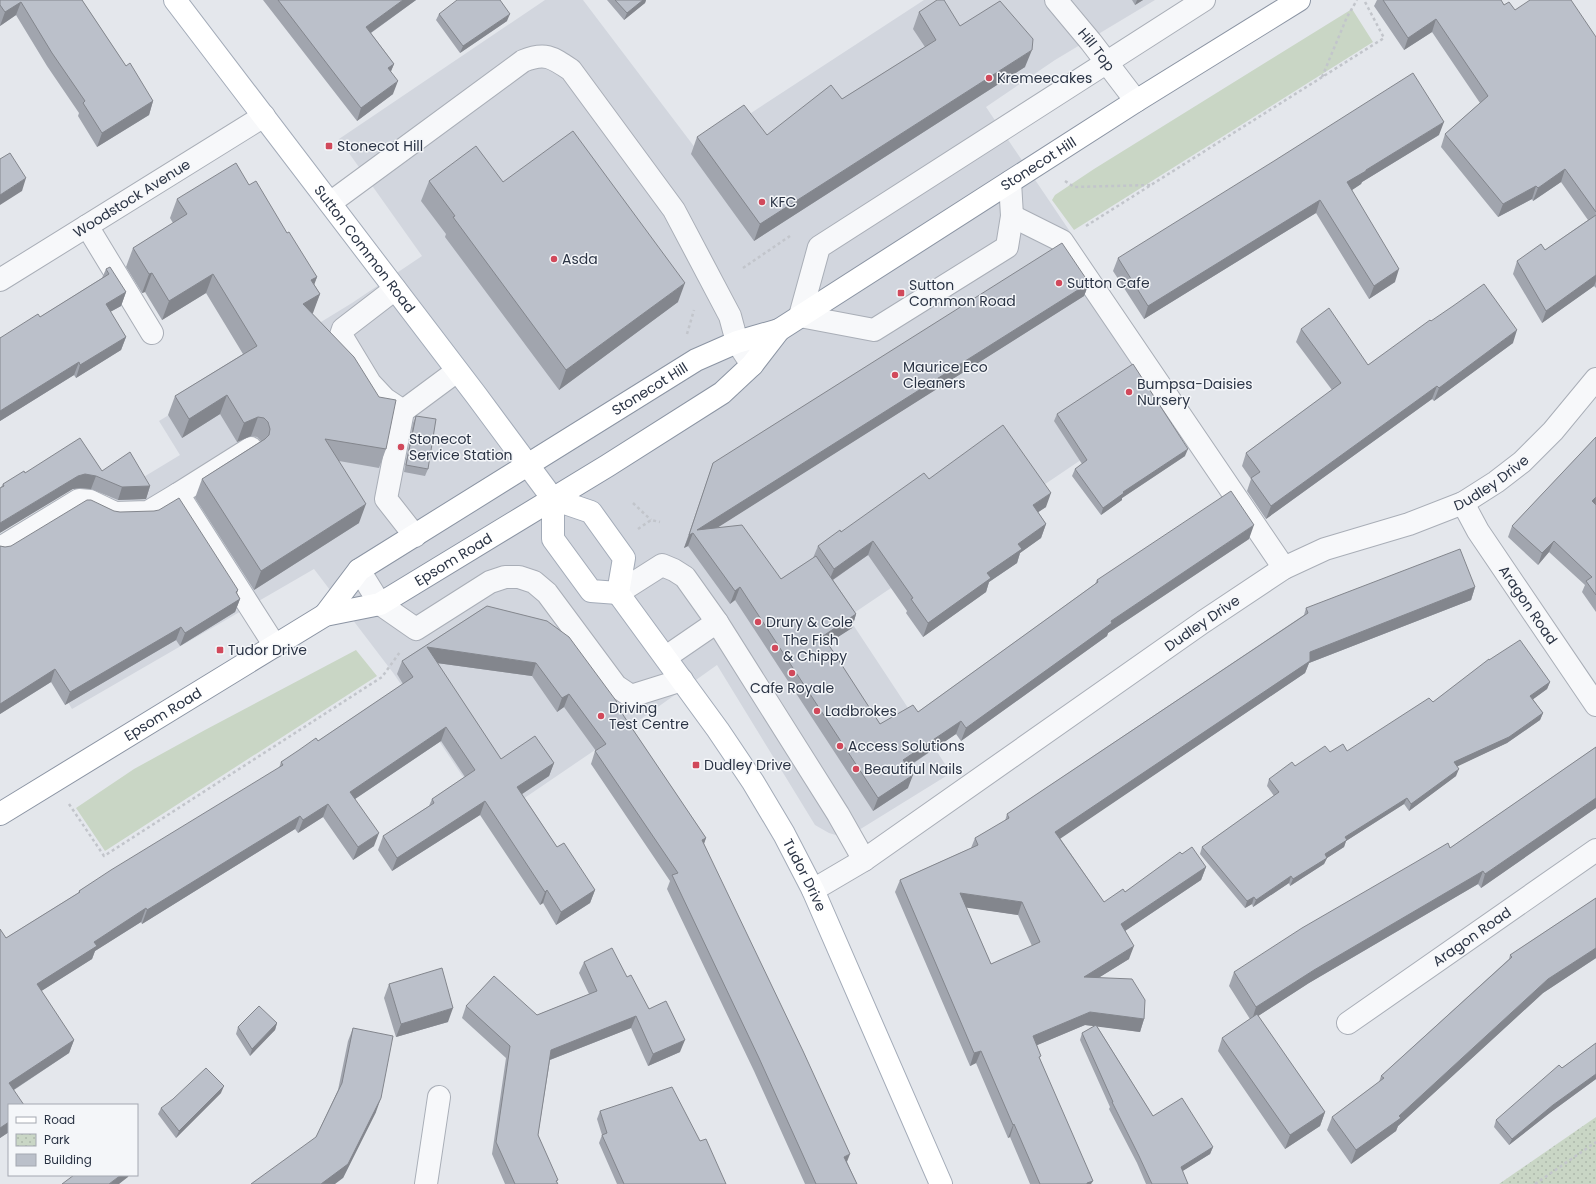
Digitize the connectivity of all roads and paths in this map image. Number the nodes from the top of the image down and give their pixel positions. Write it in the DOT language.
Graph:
graph roads {
  1 [pos="175,0"];
  2 [pos="1056,0"];
  3 [pos="1204,0"];
  4 [pos="1299,0"];
  5 [pos="1358,0"];
  6 [pos="1364,0"];
  7 [pos="1106,62"];
  8 [pos="1322,77"];
  9 [pos="1136,101"];
  10 [pos="264,116"];
  11 [pos="1065,181"];
  12 [pos="1010,182"];
  13 [pos="1152,185"];
  14 [pos="330,203"];
  15 [pos="1012,216"];
  16 [pos="87,226"];
  17 [pos="790,236"];
  18 [pos="1062,241"];
  19 [pos="743,268"];
  20 [pos="0,280"];
  21 [pos="395,289"];
  22 [pos="695,306"];
  23 [pos="800,316"];
  24 [pos="779,330"];
  25 [pos="152,333"];
  26 [pos="686,336"];
  27 [pos="737,342"];
  28 [pos="752,365"];
  29 [pos="458,371"];
  30 [pos="1596,379"];
  31 [pos="403,411"];
  32 [pos="251,448"];
  33 [pos="528,465"];
  34 [pos="178,494"];
  35 [pos="553,499"];
  36 [pos="1463,502"];
  37 [pos="633,503"];
  38 [pos="651,520"];
  39 [pos="660,522"];
  40 [pos="633,532"];
  41 [pos="415,536"];
  42 [pos="0,548"];
  43 [pos="1284,568"];
  44 [pos="359,570"];
  45 [pos="618,593"];
  46 [pos="380,604"];
  47 [pos="325,615"];
  48 [pos="717,622"];
  49 [pos="275,646"];
  50 [pos="403,649"];
  51 [pos="666,657"];
  52 [pos="682,680"];
  53 [pos="1596,705"];
  54 [pos="69,804"];
  55 [pos="0,814"];
  56 [pos="1596,850"];
  57 [pos="864,860"];
  58 [pos="813,890"];
  59 [pos="1348,1023"];
  60 [pos="439,1097"];
  61 [pos="1596,1142"];
  62 [pos="426,1184"];
  63 [pos="941,1184"];
  64 [pos="1535,1184"];
  1 -- 10 [label="main road, Sutton Common Road"];
  2 -- 7 [label="street, Hill Top"];
  3 -- 7 [label="street"];
  4 -- 9 [label="main road, Stonecot Hill"];
  5 -- 8 [label="path"];
  6 -- 8 [label="path"];
  7 -- 9 [label="street, Hill Top"];
  7 -- 23 [label="street"];
  8 -- 13 [label="path"];
  9 -- 12 [label="main road, Stonecot Hill"];
  10 -- 14 [label="main road, Sutton Common Road"];
  10 -- 16 [label="street, Woodstock Avenue"];
  11 -- 13 [label="path"];
  12 -- 15 [label="street"];
  12 -- 23 [label="main road, Stonecot Hill"];
  13 -- 18 [label="path"];
  14 -- 21 [label="main road, Sutton Common Road"];
  14 -- 27 [label="street"];
  15 -- 18 [label="street"];
  15 -- 23 [label="street"];
  16 -- 20 [label="street, Woodstock Avenue"];
  16 -- 25 [label="street"];
  17 -- 19 [label="path"];
  18 -- 43 [label="street"];
  21 -- 29 [label="main road, Sutton Common Road"];
  21 -- 31 [label="street"];
  22 -- 26 [label="path"];
  23 -- 24 [label="main road, Stonecot Hill"];
  24 -- 27 [label="main road, Stonecot Hill"];
  24 -- 28 [label="main road, Stonecot Hill"];
  27 -- 28 [label="street"];
  27 -- 33 [label="main road, Stonecot Hill"];
  28 -- 35 [label="main road, Stonecot Hill"];
  29 -- 31 [label="street"];
  29 -- 33 [label="main road, Sutton Common Road"];
  30 -- 36 [label="street, Dudley Drive"];
  31 -- 41 [label="street"];
  32 -- 34 [label="street"];
  33 -- 35 [label="main road, Sutton Common Road"];
  33 -- 41 [label="main road, Epsom Road"];
  34 -- 42 [label="street"];
  34 -- 49 [label="street"];
  35 -- 45 [label="main road"];
  35 -- 45 [label="main road"];
  35 -- 46 [label="main road, Epsom Road"];
  36 -- 43 [label="street, Dudley Drive"];
  36 -- 53 [label="street, Aragon Road"];
  37 -- 38 [label="path"];
  38 -- 39 [label="path"];
  38 -- 40 [label="path"];
  41 -- 44 [label="main road, Epsom Road"];
  43 -- 57 [label="street, Dudley Drive"];
  44 -- 46 [label="street"];
  44 -- 47 [label="main road, Epsom Road"];
  45 -- 48 [label="street"];
  45 -- 51 [label="main road, Tudor Drive"];
  46 -- 47 [label="main road, Epsom Road"];
  46 -- 52 [label="street"];
  47 -- 49 [label="main road, Epsom Road"];
  48 -- 51 [label="street"];
  48 -- 57 [label="street"];
  49 -- 55 [label="main road, Epsom Road"];
  50 -- 54 [label="path"];
  51 -- 52 [label="main road, Tudor Drive"];
  52 -- 58 [label="main road, Tudor Drive"];
  56 -- 59 [label="street, Aragon Road"];
  57 -- 58 [label="street, Dudley Drive"];
  58 -- 63 [label="main road, Tudor Drive"];
  60 -- 62 [label="street"];
  61 -- 64 [label="path"];
}
